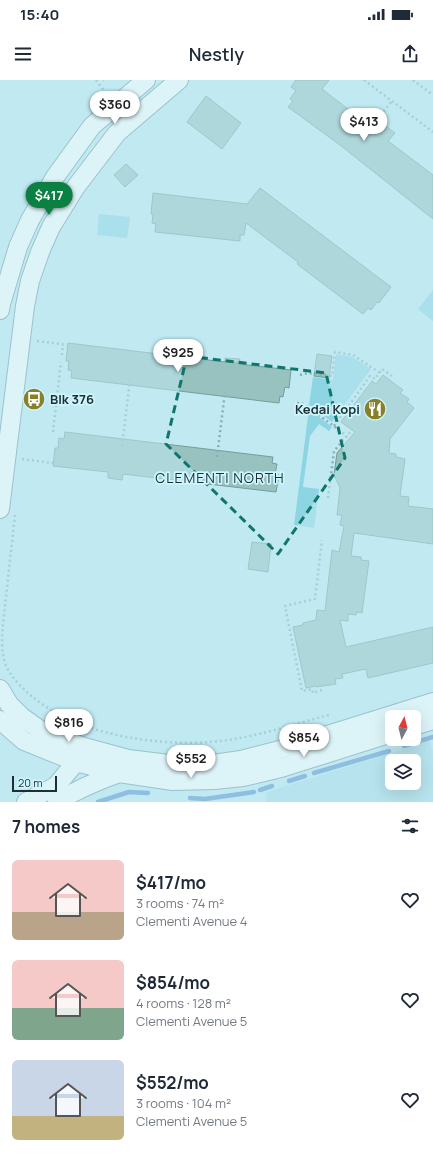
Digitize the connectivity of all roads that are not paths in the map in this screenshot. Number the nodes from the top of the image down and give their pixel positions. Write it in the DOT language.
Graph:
graph roads {
  1 [pos="146,80"];
  2 [pos="179,80"];
  3 [pos="92,126"];
  4 [pos="117,133"];
  5 [pos="25,306"];
  6 [pos="0,307"];
  7 [pos="8,511"];
  8 [pos="0,689"];
  9 [pos="433,702"];
  10 [pos="0,720"];
  11 [pos="433,720"];
  12 [pos="421,724"];
  13 [pos="385,735"];
  14 [pos="50,752"];
  15 [pos="80,754"];
  16 [pos="98,760"];
  17 [pos="119,773"];
  18 [pos="61,794"];
  19 [pos="26,802"];
  1 -- 3 [label="street"];
  2 -- 4 [label="street"];
  3 -- 4 [label="street"];
  3 -- 6 [label="street"];
  4 -- 5 [label="street"];
  5 -- 6 [label="street"];
  5 -- 7 [label="street"];
  8 -- 15 [label="street"];
  9 -- 16 [label="street"];
  10 -- 14 [label="street"];
  11 -- 12 [label="street"];
  13 -- 17 [label="street"];
  14 -- 15 [label="street"];
  14 -- 18 [label="street"];
  15 -- 16 [label="street"];
  15 -- 18 [label="street"];
  16 -- 17 [label="street"];
  16 -- 18 [label="street"];
  17 -- 18 [label="street"];
  18 -- 19 [label="street"];
}
